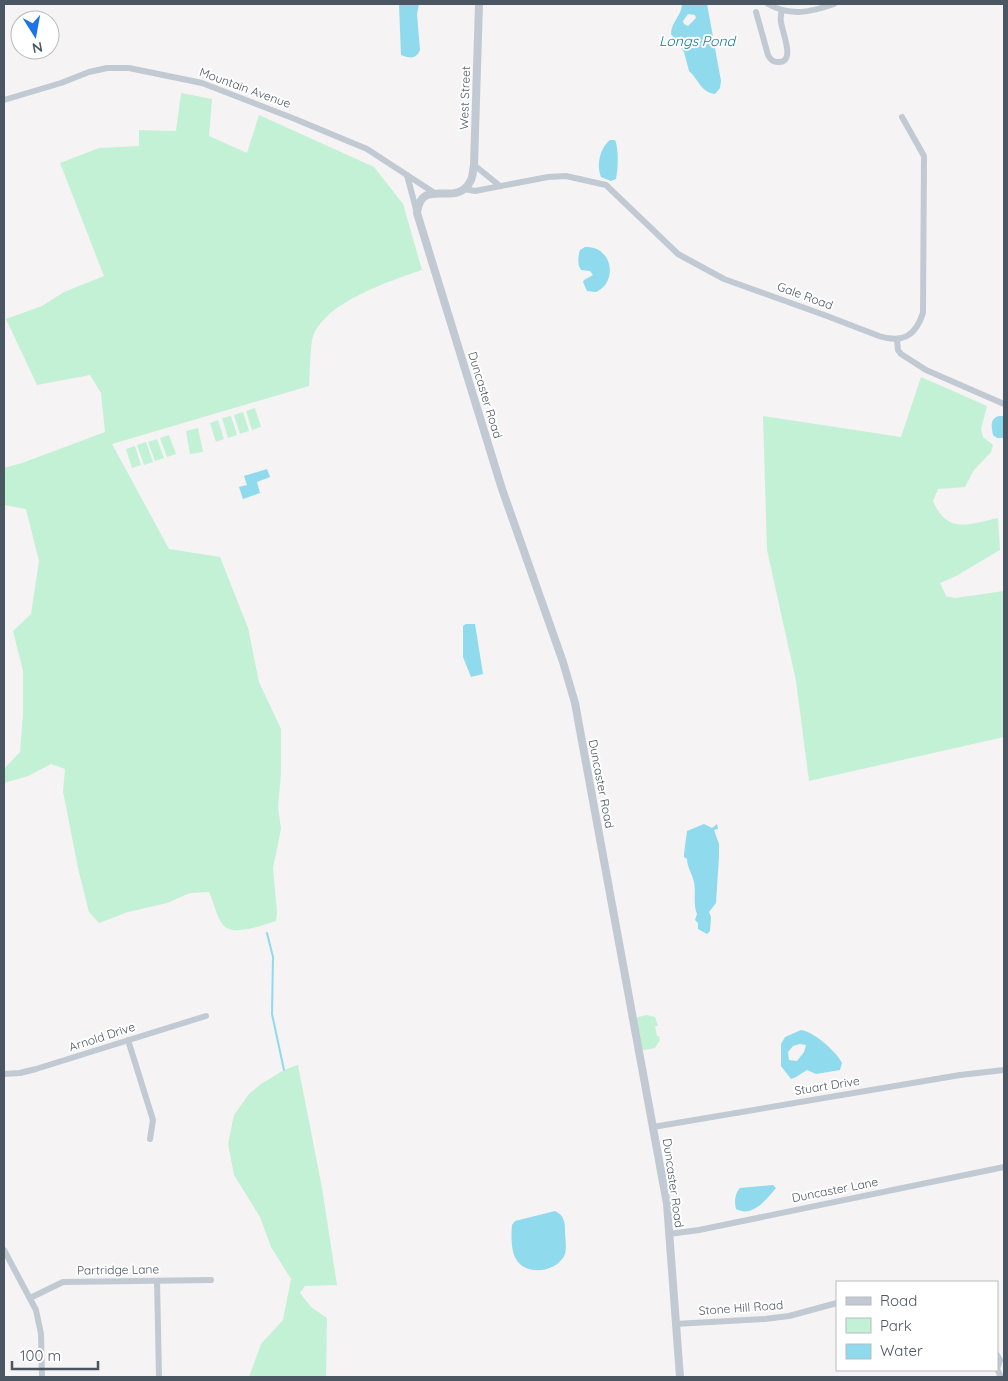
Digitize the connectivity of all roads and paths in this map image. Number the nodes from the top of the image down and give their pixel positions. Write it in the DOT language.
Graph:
graph roads {
  1 [pos="479,4"];
  2 [pos="768,4"];
  3 [pos="834,4"];
  4 [pos="782,10"];
  5 [pos="756,12"];
  6 [pos="4,100"];
  7 [pos="902,118"];
  8 [pos="474,165"];
  9 [pos="407,175"];
  10 [pos="500,186"];
  11 [pos="464,189"];
  12 [pos="433,192"];
  13 [pos="417,213"];
  14 [pos="897,340"];
  15 [pos="1004,404"];
  16 [pos="206,1016"];
  17 [pos="128,1040"];
  18 [pos="1004,1070"];
  19 [pos="4,1074"];
  20 [pos="654,1127"];
  21 [pos="150,1139"];
  22 [pos="1004,1167"];
  23 [pos="669,1234"];
  24 [pos="4,1250"];
  25 [pos="210,1280"];
  26 [pos="157,1281"];
  27 [pos="30,1298"];
  28 [pos="836,1303"];
  29 [pos="675,1324"];
  30 [pos="42,1377"];
  31 [pos="159,1377"];
  32 [pos="680,1377"];
  1 -- 8 [label="street, West Street"];
  2 -- 4 [label="street"];
  3 -- 4 [label="street"];
  4 -- 5 [label="street"];
  6 -- 9 [label="street, Mountain Avenue"];
  7 -- 14 [label="street"];
  8 -- 10 [label="street"];
  8 -- 11 [label="street, West Street"];
  9 -- 12 [label="street, Mountain Avenue"];
  9 -- 13 [label="street, Duncaster Road"];
  10 -- 11 [label="street, Gale Road"];
  10 -- 14 [label="street, Gale Road"];
  11 -- 12 [label="street"];
  12 -- 13 [label="street"];
  13 -- 20 [label="street, Duncaster Road"];
  14 -- 15 [label="street"];
  16 -- 17 [label="street, Arnold Drive"];
  17 -- 19 [label="street, Arnold Drive"];
  17 -- 21 [label="street"];
  18 -- 20 [label="street, Stuart Drive"];
  20 -- 23 [label="street, Duncaster Road"];
  22 -- 23 [label="street, Duncaster Lane"];
  23 -- 29 [label="street, Duncaster Road"];
  24 -- 27 [label="street"];
  25 -- 26 [label="street, Partridge Lane"];
  26 -- 27 [label="street, Partridge Lane"];
  26 -- 31 [label="street"];
  27 -- 30 [label="street"];
  28 -- 29 [label="street, Stone Hill Road"];
  29 -- 32 [label="street, Duncaster Road"];
}
